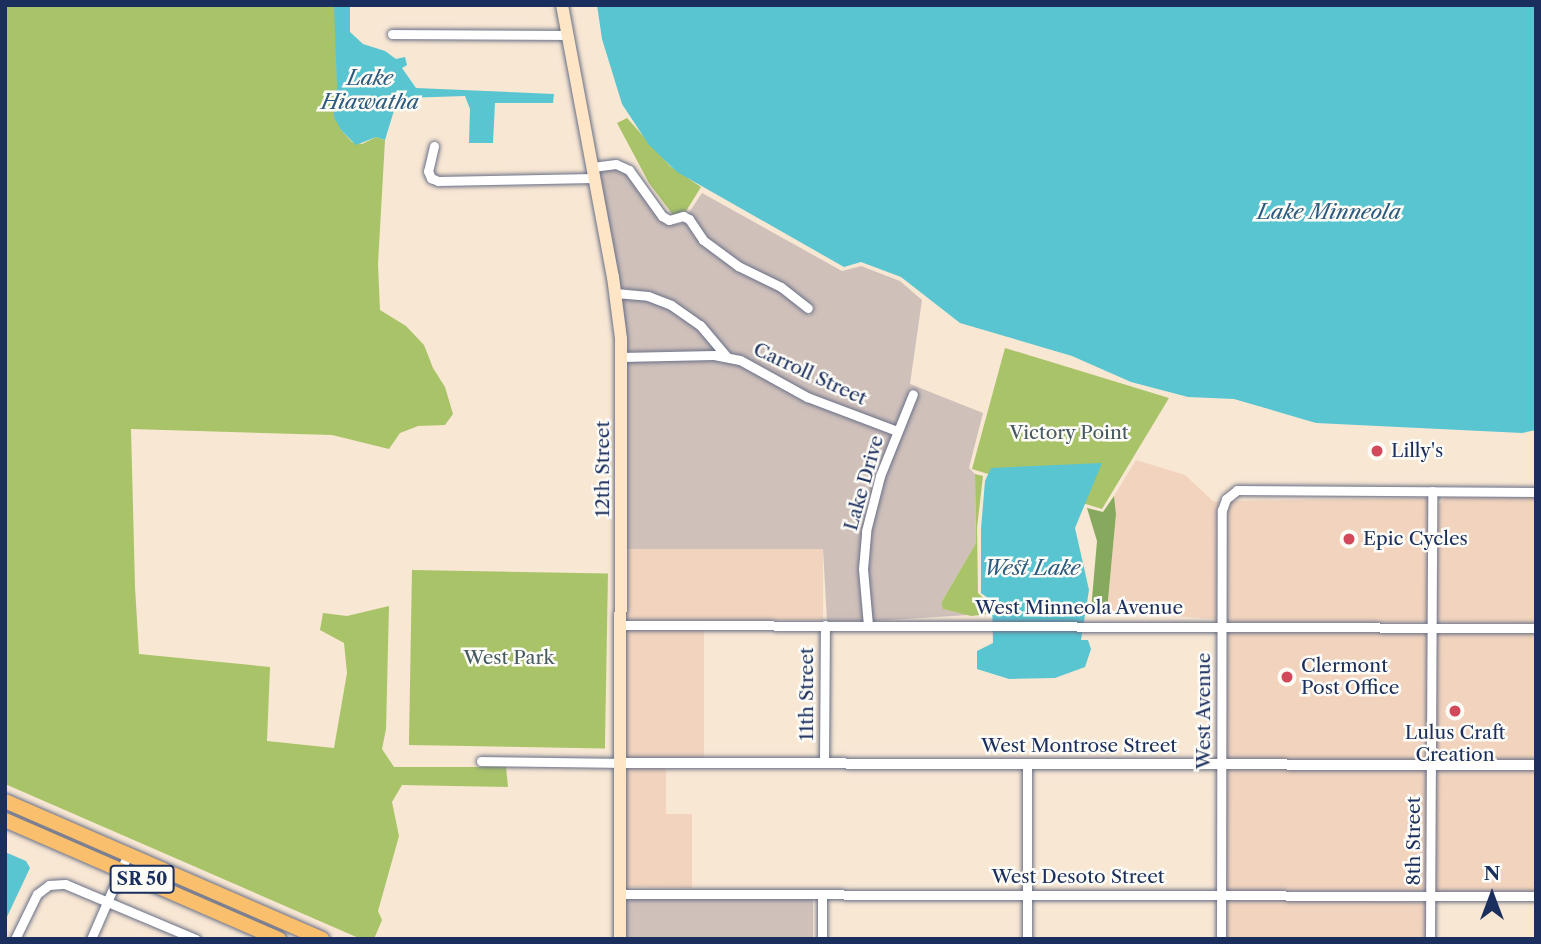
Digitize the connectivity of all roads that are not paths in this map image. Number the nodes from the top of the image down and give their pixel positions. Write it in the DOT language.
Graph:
graph roads {
  1 [pos="562,5"];
  2 [pos="392,34"];
  3 [pos="567,35"];
  4 [pos="434,146"];
  5 [pos="593,172"];
  6 [pos="615,293"];
  7 [pos="808,309"];
  8 [pos="727,356"];
  9 [pos="622,357"];
  10 [pos="913,394"];
  11 [pos="897,431"];
  12 [pos="1432,491"];
  13 [pos="1536,492"];
  14 [pos="622,625"];
  15 [pos="825,625"];
  16 [pos="868,625"];
  17 [pos="1221,626"];
  18 [pos="1432,626"];
  19 [pos="1536,628"];
  20 [pos="481,761"];
  21 [pos="623,763"];
  22 [pos="824,763"];
  23 [pos="1027,764"];
  24 [pos="1431,764"];
  25 [pos="1221,765"];
  26 [pos="1536,765"];
  27 [pos="5,801"];
  28 [pos="5,820"];
  29 [pos="128,854"];
  30 [pos="122,870"];
  31 [pos="620,894"];
  32 [pos="822,894"];
  33 [pos="1028,894"];
  34 [pos="1221,894"];
  35 [pos="1432,896"];
  36 [pos="1536,896"];
  37 [pos="109,900"];
  38 [pos="172,928"];
  39 [pos="15,939"];
  40 [pos="90,939"];
  41 [pos="167,939"];
  42 [pos="196,939"];
  43 [pos="279,939"];
  44 [pos="322,939"];
  45 [pos="620,939"];
  46 [pos="822,939"];
  47 [pos="1027,939"];
  48 [pos="1221,939"];
  49 [pos="1430,939"];
  1 -- 3 [label="main road, 12th Street"];
  2 -- 3 [label="street"];
  3 -- 5 [label="main road, 12th Street"];
  4 -- 5 [label="street"];
  5 -- 6 [label="main road, 12th Street"];
  5 -- 7 [label="street"];
  6 -- 8 [label="street"];
  6 -- 9 [label="main road, 12th Street"];
  8 -- 9 [label="street, Carroll Street"];
  8 -- 11 [label="street, Carroll Street"];
  9 -- 14 [label="main road, 12th Street"];
  10 -- 11 [label="street, Lake Drive"];
  11 -- 16 [label="street, Lake Drive"];
  12 -- 13 [label="street"];
  12 -- 17 [label="street, West Avenue"];
  12 -- 18 [label="street, 8th Street"];
  14 -- 15 [label="street, West Minneola Avenue"];
  14 -- 21 [label="main road, 12th Street"];
  15 -- 16 [label="street, West Minneola Avenue"];
  15 -- 22 [label="street, 11th Street"];
  16 -- 17 [label="street, West Minneola Avenue"];
  17 -- 18 [label="street, West Minneola Avenue"];
  17 -- 25 [label="street, West Avenue"];
  18 -- 19 [label="street, West Minneola Avenue"];
  18 -- 24 [label="street, 8th Street"];
  20 -- 21 [label="street"];
  21 -- 22 [label="street, West Montrose Street"];
  21 -- 31 [label="main road, 12th Street"];
  22 -- 23 [label="street, West Montrose Street"];
  23 -- 25 [label="street, West Montrose Street"];
  23 -- 33 [label="street"];
  24 -- 25 [label="street, West Montrose Street"];
  24 -- 26 [label="street, West Montrose Street"];
  24 -- 35 [label="street, 8th Street"];
  25 -- 34 [label="street, West Avenue"];
  27 -- 29 [label="highway, SR 50"];
  28 -- 30 [label="highway, SR 50"];
  29 -- 30 [label="street"];
  29 -- 44 [label="highway, SR 50"];
  30 -- 37 [label="street"];
  30 -- 43 [label="highway, SR 50"];
  31 -- 32 [label="street, West Desoto Street"];
  31 -- 45 [label="main road, 12th Street"];
  32 -- 33 [label="street, West Desoto Street"];
  32 -- 46 [label="street"];
  33 -- 34 [label="street, West Desoto Street"];
  33 -- 47 [label="street"];
  34 -- 35 [label="street, West Desoto Street"];
  34 -- 48 [label="street, West Avenue"];
  35 -- 36 [label="street, West Desoto Street"];
  35 -- 49 [label="street, 8th Street"];
  37 -- 38 [label="street"];
  37 -- 39 [label="street"];
  37 -- 40 [label="street"];
  38 -- 41 [label="street"];
  38 -- 42 [label="street"];
}
